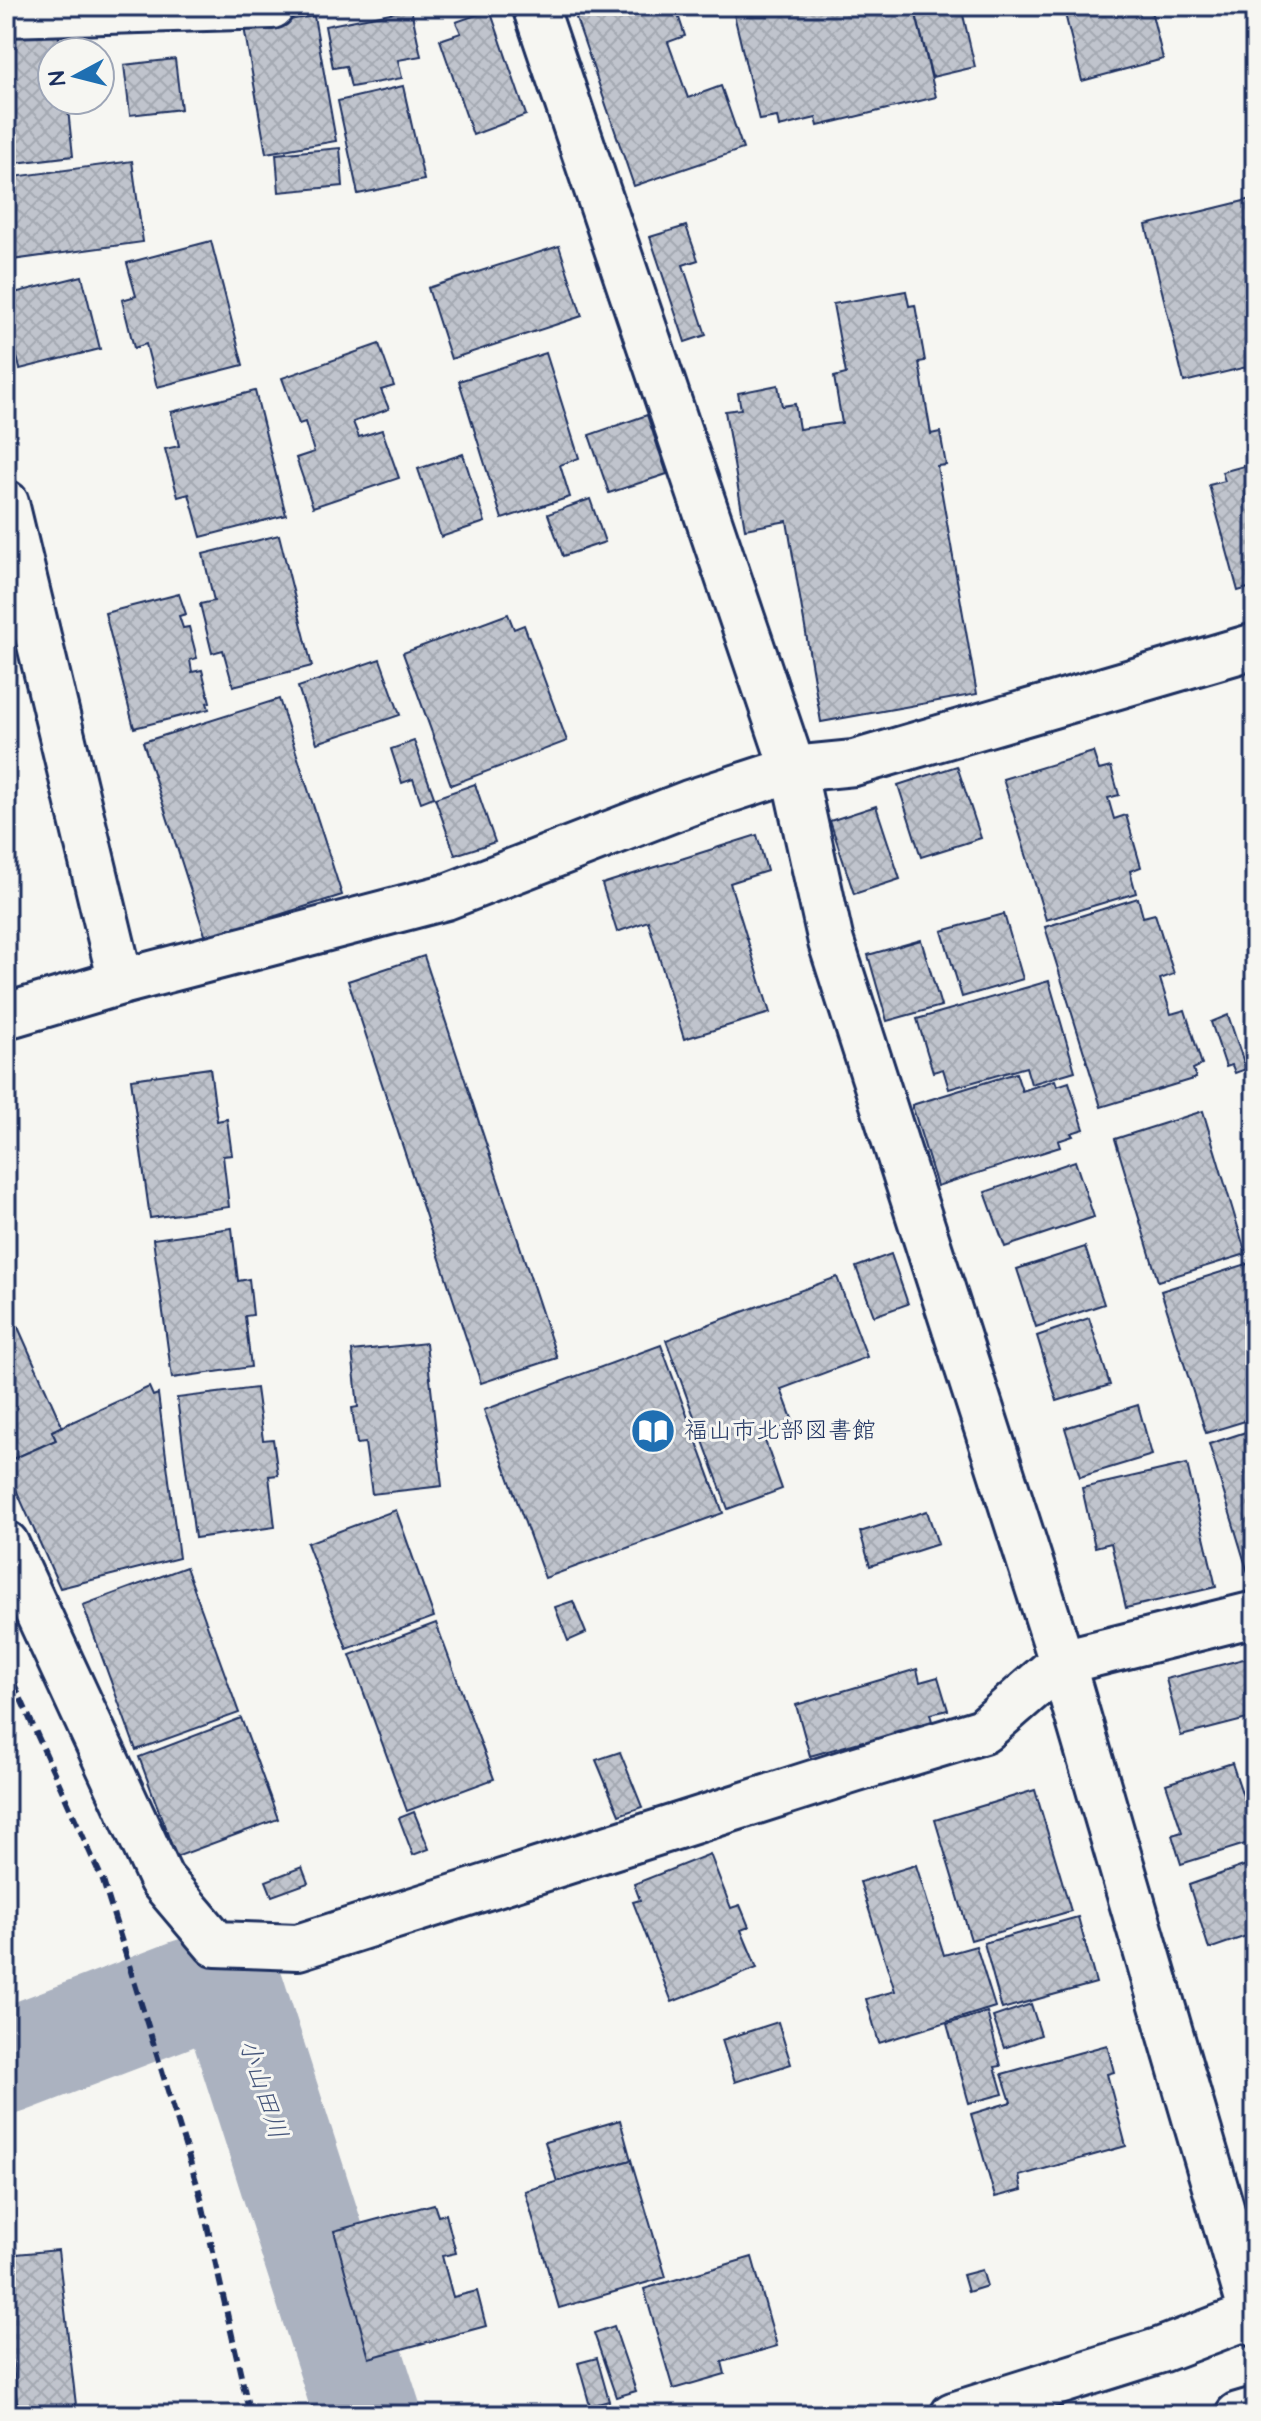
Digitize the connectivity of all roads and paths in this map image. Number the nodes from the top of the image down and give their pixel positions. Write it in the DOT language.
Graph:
graph roads {
  1 [pos="272,6"];
  2 [pos="535,6"];
  3 [pos="6,14"];
  4 [pos="6,503"];
  5 [pos="1255,646"];
  6 [pos="793,769"];
  7 [pos="121,982"];
  8 [pos="6,1016"];
  9 [pos="6,1544"];
  10 [pos="1255,1614"];
  11 [pos="1062,1662"];
  12 [pos="1254,2318"];
  13 [pos="1255,2410"];
  14 [pos="953,2415"];
  15 [pos="1238,2415"];
  1 -- 3 [label="street"];
  2 -- 6 [label="street"];
  4 -- 7 [label="street"];
  5 -- 6 [label="street"];
  6 -- 7 [label="street"];
  6 -- 11 [label="street"];
  7 -- 8 [label="street"];
  9 -- 11 [label="street"];
  10 -- 11 [label="street"];
  11 -- 12 [label="street"];
  12 -- 14 [label="street"];
  13 -- 15 [label="street"];
}
